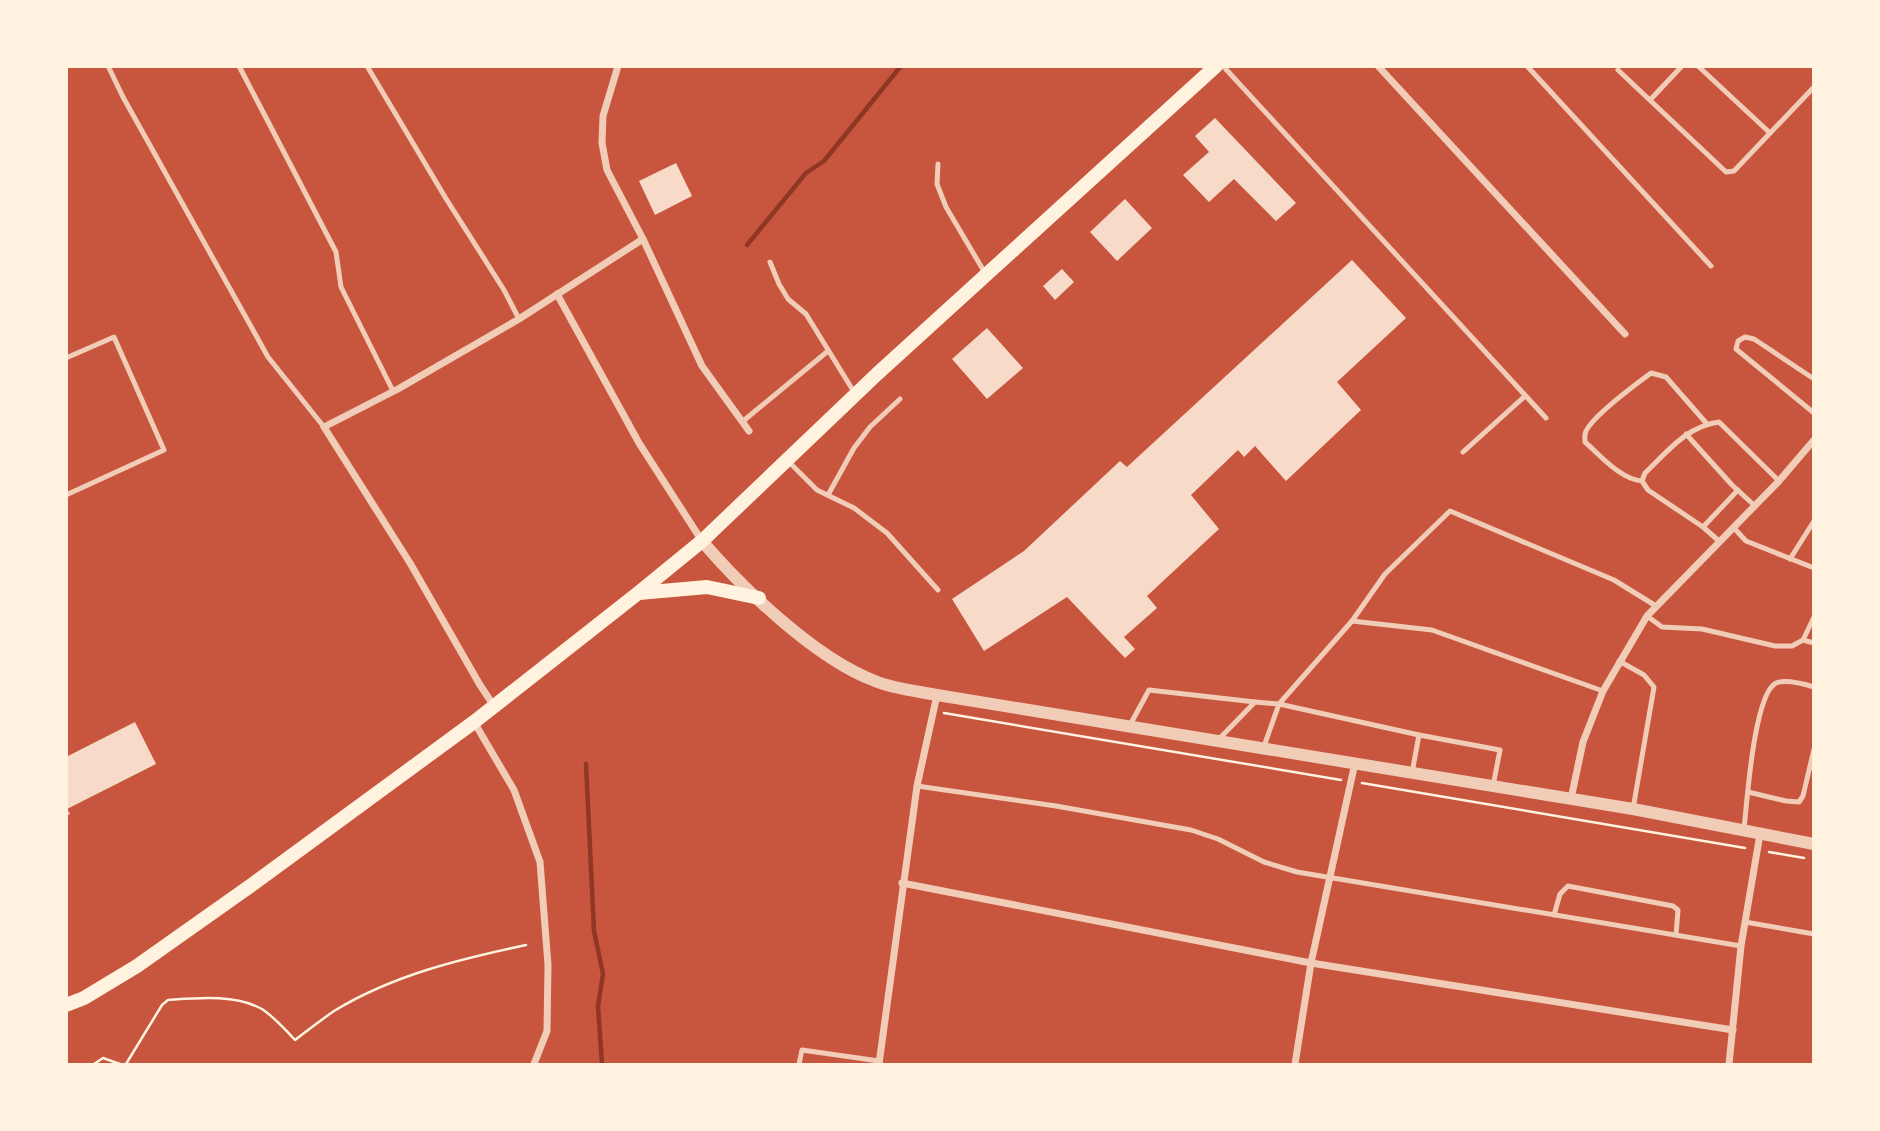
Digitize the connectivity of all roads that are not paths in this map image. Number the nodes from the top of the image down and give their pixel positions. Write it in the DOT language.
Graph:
graph roads {
  1 [pos="108,66"];
  2 [pos="239,66"];
  3 [pos="367,66"];
  4 [pos="618,66"];
  5 [pos="1216,66"];
  6 [pos="1223,66"];
  7 [pos="1378,66"];
  8 [pos="1527,66"];
  9 [pos="1682,66"];
  10 [pos="1698,66"];
  11 [pos="1618,70"];
  12 [pos="1814,86"];
  13 [pos="1806,95"];
  14 [pos="1650,100"];
  15 [pos="1814,101"];
  16 [pos="1770,133"];
  17 [pos="938,164"];
  18 [pos="643,239"];
  19 [pos="770,262"];
  20 [pos="1711,266"];
  21 [pos="987,276"];
  22 [pos="557,294"];
  23 [pos="519,319"];
  24 [pos="1625,334"];
  25 [pos="828,351"];
  26 [pos="66,358"];
  27 [pos="1814,379"];
  28 [pos="393,391"];
  29 [pos="856,394"];
  30 [pos="1525,396"];
  31 [pos="900,399"];
  32 [pos="1814,413"];
  33 [pos="1546,418"];
  34 [pos="742,422"];
  35 [pos="1707,424"];
  36 [pos="324,427"];
  37 [pos="749,431"];
  38 [pos="1686,434"];
  39 [pos="1814,440"];
  40 [pos="1463,452"];
  41 [pos="787,459"];
  42 [pos="1642,481"];
  43 [pos="1779,481"];
  44 [pos="1738,490"];
  45 [pos="66,495"];
  46 [pos="828,495"];
  47 [pos="1755,506"];
  48 [pos="1814,521"];
  49 [pos="1703,527"];
  50 [pos="1733,527"];
  51 [pos="702,541"];
  52 [pos="1719,541"];
  53 [pos="1790,559"];
  54 [pos="1814,568"];
  55 [pos="938,590"];
  56 [pos="638,594"];
  57 [pos="759,598"];
  58 [pos="1656,606"];
  59 [pos="1647,617"];
  60 [pos="1814,617"];
  61 [pos="1352,621"];
  62 [pos="1803,640"];
  63 [pos="1814,643"];
  64 [pos="1619,661"];
  65 [pos="1814,687"];
  66 [pos="1603,691"];
  67 [pos="937,695"];
  68 [pos="1255,702"];
  69 [pos="1279,704"];
  70 [pos="494,706"];
  71 [pos="474,722"];
  72 [pos="1130,725"];
  73 [pos="1419,735"];
  74 [pos="1218,741"];
  75 [pos="1263,749"];
  76 [pos="1814,749"];
  77 [pos="1355,763"];
  78 [pos="1412,773"];
  79 [pos="917,786"];
  80 [pos="1493,786"];
  81 [pos="1748,792"];
  82 [pos="1572,799"];
  83 [pos="1633,809"];
  84 [pos="1743,832"];
  85 [pos="1760,834"];
  86 [pos="1814,844"];
  87 [pos="1330,877"];
  88 [pos="902,883"];
  89 [pos="1554,915"];
  90 [pos="1745,922"];
  91 [pos="1814,934"];
  92 [pos="1676,935"];
  93 [pos="1741,946"];
  94 [pos="1311,963"];
  95 [pos="66,1005"];
  96 [pos="1733,1030"];
  97 [pos="879,1063"];
  98 [pos="534,1065"];
  99 [pos="799,1065"];
  100 [pos="1295,1065"];
  101 [pos="1729,1065"];
  1 -- 36 [label="lane"];
  2 -- 28 [label="lane"];
  3 -- 23 [label="lane"];
  4 -- 18 [label="street"];
  5 -- 21 [label="main road"];
  6 -- 30 [label="lane"];
  7 -- 24 [label="street"];
  8 -- 20 [label="lane"];
  9 -- 14 [label="lane"];
  10 -- 16 [label="lane"];
  11 -- 14 [label="lane"];
  12 -- 13 [label="lane"];
  13 -- 15 [label="lane"];
  13 -- 16 [label="lane"];
  14 -- 16 [label="lane"];
  17 -- 21 [label="lane"];
  18 -- 22 [label="street"];
  18 -- 34 [label="street"];
  19 -- 25 [label="lane"];
  21 -- 29 [label="main road"];
  22 -- 23 [label="street"];
  22 -- 51 [label="street"];
  23 -- 28 [label="street"];
  25 -- 29 [label="lane"];
  25 -- 34 [label="lane"];
  26 -- 45 [label="lane"];
  27 -- 32 [label="lane"];
  28 -- 36 [label="street"];
  29 -- 41 [label="main road"];
  30 -- 33 [label="lane"];
  30 -- 40 [label="lane"];
  31 -- 46 [label="lane"];
  34 -- 37 [label="street"];
  35 -- 38 [label="lane"];
  35 -- 42 [label="lane"];
  35 -- 43 [label="lane"];
  36 -- 70 [label="street"];
  38 -- 42 [label="lane"];
  38 -- 44 [label="lane"];
  39 -- 43 [label="street"];
  41 -- 46 [label="lane"];
  41 -- 51 [label="main road"];
  42 -- 49 [label="lane"];
  43 -- 47 [label="street"];
  44 -- 47 [label="lane"];
  44 -- 49 [label="lane"];
  46 -- 55 [label="lane"];
  47 -- 50 [label="street"];
  48 -- 53 [label="lane"];
  49 -- 52 [label="lane"];
  50 -- 52 [label="street"];
  50 -- 53 [label="lane"];
  51 -- 56 [label="main road"];
  51 -- 57 [label="street"];
  52 -- 58 [label="street"];
  53 -- 54 [label="lane"];
  56 -- 57 [label="main road"];
  56 -- 70 [label="main road"];
  57 -- 67 [label="street"];
  58 -- 59 [label="street"];
  58 -- 61 [label="lane"];
  59 -- 62 [label="lane"];
  59 -- 64 [label="street"];
  60 -- 62 [label="lane"];
  61 -- 66 [label="lane"];
  61 -- 69 [label="lane"];
  62 -- 63 [label="lane"];
  64 -- 66 [label="street"];
  64 -- 83 [label="lane"];
  65 -- 81 [label="lane"];
  66 -- 82 [label="street"];
  67 -- 72 [label="street"];
  67 -- 79 [label="street"];
  68 -- 69 [label="lane"];
  68 -- 72 [label="lane"];
  68 -- 74 [label="lane"];
  69 -- 73 [label="lane"];
  69 -- 75 [label="lane"];
  70 -- 71 [label="main road"];
  71 -- 95 [label="main road"];
  71 -- 98 [label="street"];
  72 -- 74 [label="street"];
  73 -- 78 [label="lane"];
  73 -- 80 [label="lane"];
  74 -- 75 [label="street"];
  75 -- 77 [label="street"];
  76 -- 81 [label="lane"];
  77 -- 78 [label="street"];
  77 -- 87 [label="street"];
  78 -- 80 [label="street"];
  79 -- 87 [label="lane"];
  79 -- 88 [label="street"];
  80 -- 82 [label="street"];
  81 -- 84 [label="lane"];
  82 -- 83 [label="street"];
  83 -- 84 [label="street"];
  84 -- 85 [label="street"];
  85 -- 86 [label="street"];
  85 -- 90 [label="street"];
  87 -- 89 [label="lane"];
  87 -- 94 [label="street"];
  88 -- 94 [label="street"];
  88 -- 97 [label="street"];
  89 -- 92 [label="lane"];
  89 -- 92 [label="lane"];
  90 -- 91 [label="lane"];
  90 -- 93 [label="street"];
  92 -- 93 [label="lane"];
  93 -- 96 [label="street"];
  94 -- 96 [label="street"];
  94 -- 100 [label="street"];
  96 -- 101 [label="street"];
  97 -- 99 [label="lane"];
}
